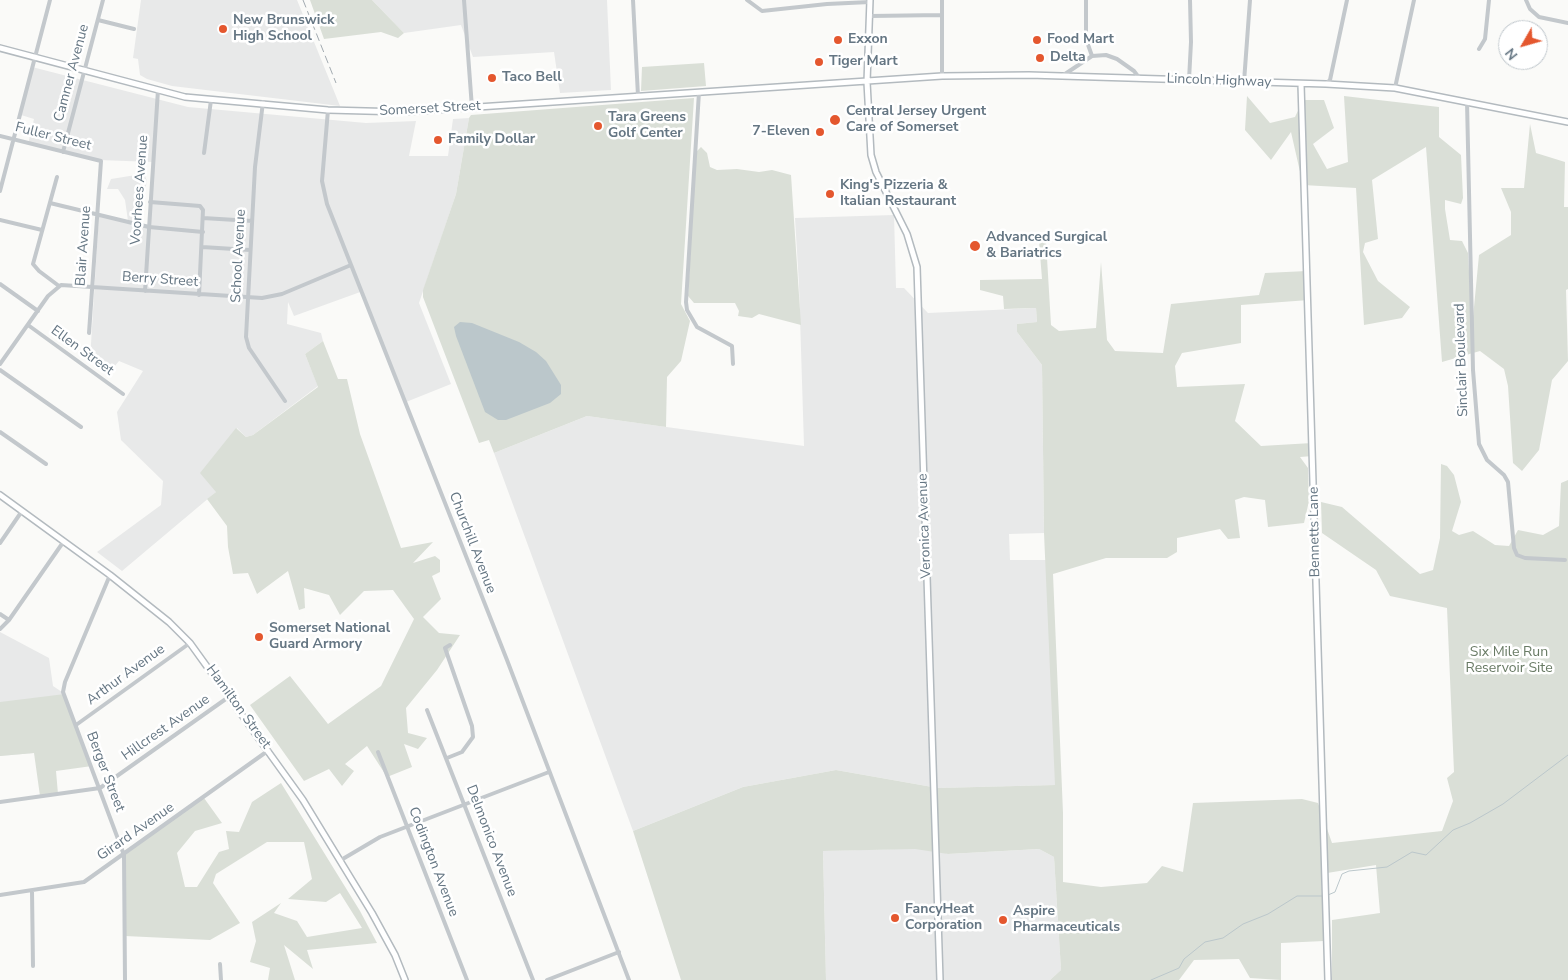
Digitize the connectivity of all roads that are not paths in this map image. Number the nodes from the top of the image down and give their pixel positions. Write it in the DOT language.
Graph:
graph roads {
  1 [pos="50,0"];
  2 [pos="103,0"];
  3 [pos="464,0"];
  4 [pos="633,0"];
  5 [pos="747,0"];
  6 [pos="942,0"];
  7 [pos="1086,0"];
  8 [pos="1190,0"];
  9 [pos="1250,0"];
  10 [pos="1348,0"];
  11 [pos="1414,0"];
  12 [pos="1489,0"];
  13 [pos="1526,0"];
  14 [pos="870,1"];
  15 [pos="942,15"];
  16 [pos="870,16"];
  17 [pos="98,20"];
  18 [pos="1568,23"];
  19 [pos="134,29"];
  20 [pos="0,48"];
  21 [pos="1479,49"];
  22 [pos="1092,56"];
  23 [pos="34,57"];
  24 [pos="84,70"];
  25 [pos="942,76"];
  26 [pos="1061,77"];
  27 [pos="1140,79"];
  28 [pos="1189,80"];
  29 [pos="867,82"];
  30 [pos="1244,82"];
  31 [pos="1301,84"];
  32 [pos="1326,84"];
  33 [pos="1394,88"];
  34 [pos="158,90"];
  35 [pos="698,92"];
  36 [pos="638,96"];
  37 [pos="211,100"];
  38 [pos="263,102"];
  39 [pos="1467,102"];
  40 [pos="472,108"];
  41 [pos="328,110"];
  42 [pos="1568,121"];
  43 [pos="0,136"];
  44 [pos="13,140"];
  45 [pos="63,152"];
  46 [pos="204,153"];
  47 [pos="101,161"];
  48 [pos="57,177"];
  49 [pos="0,191"];
  50 [pos="150,202"];
  51 [pos="50,203"];
  52 [pos="98,213"];
  53 [pos="203,218"];
  54 [pos="0,220"];
  55 [pos="252,221"];
  56 [pos="149,227"];
  57 [pos="42,230"];
  58 [pos="203,232"];
  59 [pos="202,247"];
  60 [pos="250,250"];
  61 [pos="352,265"];
  62 [pos="0,284"];
  63 [pos="59,286"];
  64 [pos="93,287"];
  65 [pos="145,291"];
  66 [pos="199,295"];
  67 [pos="248,298"];
  68 [pos="38,311"];
  69 [pos="28,325"];
  70 [pos="89,333"];
  71 [pos="0,364"];
  72 [pos="733,364"];
  73 [pos="0,370"];
  74 [pos="123,394"];
  75 [pos="285,401"];
  76 [pos="81,427"];
  77 [pos="0,432"];
  78 [pos="46,464"];
  79 [pos="0,495"];
  80 [pos="22,511"];
  81 [pos="64,541"];
  82 [pos="0,543"];
  83 [pos="1565,560"];
  84 [pos="110,575"];
  85 [pos="0,614"];
  86 [pos="10,620"];
  87 [pos="0,629"];
  88 [pos="190,643"];
  89 [pos="450,645"];
  90 [pos="230,696"];
  91 [pos="427,710"];
  92 [pos="76,725"];
  93 [pos="269,750"];
  94 [pos="378,752"];
  95 [pos="447,758"];
  96 [pos="549,772"];
  97 [pos="100,788"];
  98 [pos="0,802"];
  99 [pos="466,805"];
  100 [pos="407,827"];
  101 [pos="124,855"];
  102 [pos="341,860"];
  103 [pos="32,891"];
  104 [pos="0,895"];
  105 [pos="619,952"];
  106 [pos="220,964"];
  107 [pos="33,966"];
  108 [pos="125,980"];
  109 [pos="221,980"];
  110 [pos="405,980"];
  111 [pos="467,980"];
  112 [pos="533,980"];
  113 [pos="547,980"];
  114 [pos="629,980"];
  115 [pos="940,980"];
  116 [pos="1328,980"];
  1 -- 23 [label="street"];
  2 -- 17 [label="street, Camner Avenue"];
  3 -- 40 [label="street"];
  4 -- 36 [label="street"];
  5 -- 14 [label="street"];
  6 -- 15 [label="street"];
  7 -- 22 [label="street"];
  8 -- 28 [label="street"];
  9 -- 30 [label="street"];
  10 -- 32 [label="street"];
  11 -- 33 [label="street"];
  12 -- 21 [label="street"];
  13 -- 18 [label="street"];
  14 -- 16 [label="main road, Veronica Avenue"];
  15 -- 16 [label="street"];
  15 -- 25 [label="street"];
  16 -- 29 [label="main road, Veronica Avenue"];
  17 -- 19 [label="street"];
  17 -- 24 [label="street, Camner Avenue"];
  20 -- 23 [label="main road, Somerset Street"];
  22 -- 26 [label="street"];
  22 -- 27 [label="street"];
  23 -- 24 [label="main road, Somerset Street"];
  23 -- 44 [label="street"];
  24 -- 34 [label="main road, Somerset Street"];
  24 -- 45 [label="street, Camner Avenue"];
  25 -- 26 [label="main road, Lincoln Highway"];
  25 -- 29 [label="main road, Lincoln Highway"];
  26 -- 27 [label="main road, Lincoln Highway"];
  27 -- 28 [label="main road, Lincoln Highway"];
  28 -- 30 [label="main road, Lincoln Highway"];
  29 -- 35 [label="main road, Somerset Street"];
  29 -- 115 [label="main road, Veronica Avenue"];
  30 -- 31 [label="main road, Lincoln Highway"];
  31 -- 32 [label="main road, Lincoln Highway"];
  31 -- 116 [label="main road, Bennetts Lane"];
  32 -- 33 [label="main road, Lincoln Highway"];
  33 -- 39 [label="main road, Lincoln Highway"];
  34 -- 37 [label="main road, Somerset Street"];
  34 -- 50 [label="street, Voorhees Avenue"];
  35 -- 36 [label="main road, Somerset Street"];
  35 -- 72 [label="street"];
  36 -- 40 [label="main road, Somerset Street"];
  37 -- 38 [label="main road, Somerset Street"];
  37 -- 46 [label="street"];
  38 -- 41 [label="main road, Somerset Street"];
  38 -- 55 [label="street, School Avenue"];
  39 -- 42 [label="main road, Lincoln Highway"];
  39 -- 83 [label="street, Sinclair Boulevard"];
  40 -- 41 [label="main road, Somerset Street"];
  41 -- 61 [label="street, Churchill Avenue"];
  43 -- 44 [label="street, Fuller Street"];
  44 -- 45 [label="street, Fuller Street"];
  44 -- 49 [label="street"];
  45 -- 47 [label="street, Fuller Street"];
  47 -- 52 [label="street, Blair Avenue"];
  48 -- 51 [label="street"];
  50 -- 53 [label="street"];
  50 -- 56 [label="street, Voorhees Avenue"];
  51 -- 52 [label="street"];
  51 -- 57 [label="street"];
  52 -- 56 [label="street"];
  52 -- 64 [label="street, Blair Avenue"];
  53 -- 55 [label="street"];
  53 -- 58 [label="street"];
  54 -- 57 [label="street"];
  55 -- 60 [label="street, School Avenue"];
  56 -- 58 [label="street"];
  56 -- 65 [label="street, Voorhees Avenue"];
  57 -- 63 [label="street"];
  58 -- 59 [label="street"];
  59 -- 60 [label="street"];
  59 -- 66 [label="street"];
  60 -- 67 [label="street, School Avenue"];
  61 -- 67 [label="street, Berry Street"];
  61 -- 96 [label="street, Churchill Avenue"];
  62 -- 68 [label="street"];
  63 -- 64 [label="street, Berry Street"];
  63 -- 68 [label="street"];
  64 -- 65 [label="street, Berry Street"];
  64 -- 70 [label="street, Blair Avenue"];
  65 -- 66 [label="street, Berry Street"];
  66 -- 67 [label="street, Berry Street"];
  67 -- 75 [label="street, School Avenue"];
  68 -- 69 [label="street"];
  69 -- 71 [label="street"];
  69 -- 74 [label="street, Ellen Street"];
  73 -- 76 [label="street"];
  77 -- 78 [label="street"];
  79 -- 80 [label="main road, Hamilton Street"];
  80 -- 81 [label="main road, Hamilton Street"];
  80 -- 82 [label="street"];
  81 -- 84 [label="main road, Hamilton Street"];
  81 -- 86 [label="street"];
  84 -- 88 [label="main road, Hamilton Street"];
  84 -- 92 [label="street, Berger Street"];
  85 -- 86 [label="street"];
  86 -- 87 [label="street"];
  88 -- 90 [label="main road, Hamilton Street"];
  88 -- 92 [label="street, Arthur Avenue"];
  89 -- 95 [label="street"];
  90 -- 93 [label="main road, Hamilton Street"];
  90 -- 97 [label="street, Hillcrest Avenue"];
  91 -- 95 [label="street, Delmonico Avenue"];
  92 -- 97 [label="street, Berger Street"];
  93 -- 101 [label="street, Girard Avenue"];
  93 -- 102 [label="main road, Hamilton Street"];
  94 -- 100 [label="street, Codington Avenue"];
  95 -- 99 [label="street, Delmonico Avenue"];
  96 -- 99 [label="street"];
  96 -- 105 [label="street, Churchill Avenue"];
  97 -- 98 [label="street, Hillcrest Avenue"];
  97 -- 101 [label="street, Berger Street"];
  99 -- 100 [label="street"];
  99 -- 112 [label="street, Delmonico Avenue"];
  100 -- 102 [label="street"];
  100 -- 111 [label="street, Codington Avenue"];
  101 -- 103 [label="street, Girard Avenue"];
  101 -- 108 [label="street, Berger Street"];
  102 -- 110 [label="main road, Hamilton Street"];
  103 -- 104 [label="street, Girard Avenue"];
  103 -- 107 [label="street"];
  105 -- 113 [label="street"];
  105 -- 114 [label="street, Churchill Avenue"];
  106 -- 109 [label="street"];
}
